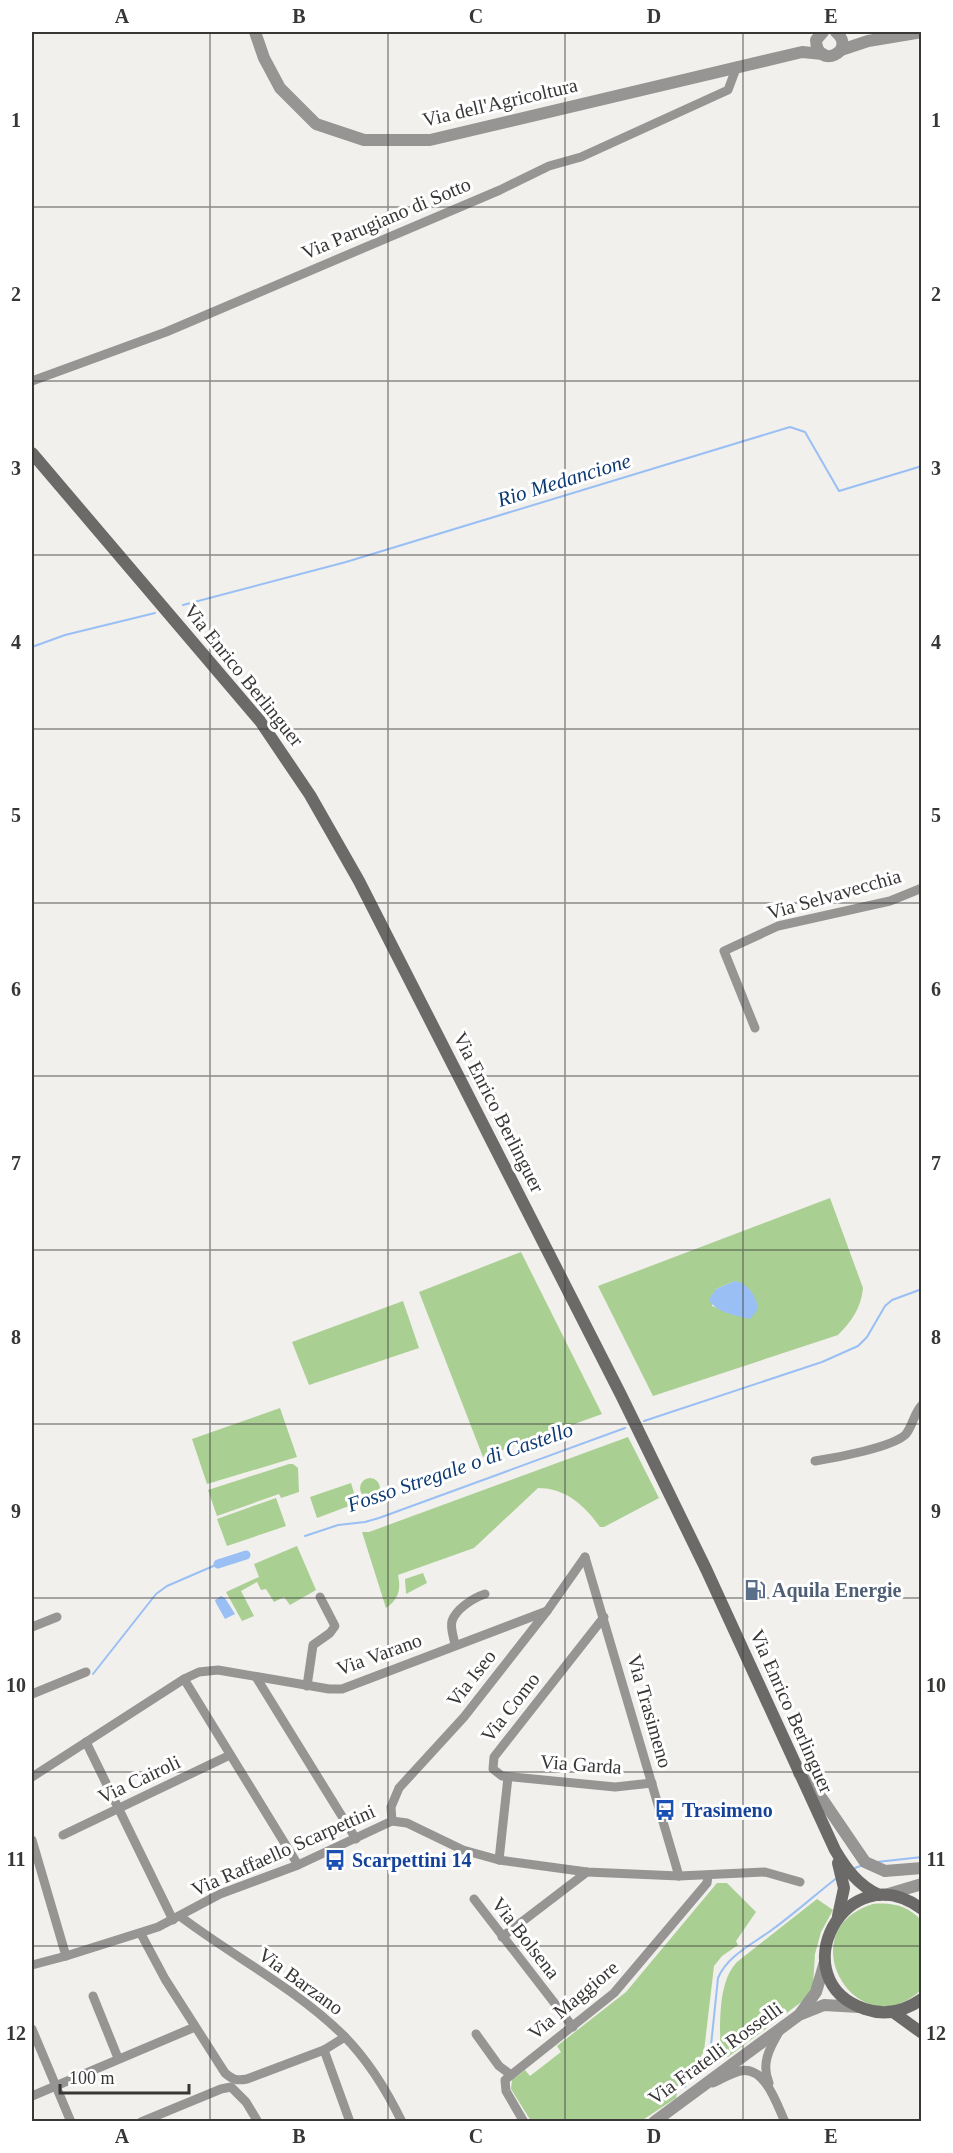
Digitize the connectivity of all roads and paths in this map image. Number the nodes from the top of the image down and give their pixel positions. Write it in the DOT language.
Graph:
graph roads {
  1 [pos="255,32"];
  2 [pos="921,32"];
  3 [pos="838,33"];
  4 [pos="820,34"];
  5 [pos="868,41"];
  6 [pos="841,50"];
  7 [pos="802,52"];
  8 [pos="823,54"];
  9 [pos="737,66"];
  10 [pos="32,381"];
  11 [pos="32,453"];
  12 [pos="921,888"];
  13 [pos="754,1028"];
  14 [pos="921,1405"];
  15 [pos="815,1461"];
  16 [pos="585,1557"];
  17 [pos="485,1594"];
  18 [pos="320,1597"];
  19 [pos="547,1611"];
  20 [pos="57,1617"];
  21 [pos="604,1617"];
  22 [pos="32,1627"];
  23 [pos="455,1645"];
  24 [pos="86,1672"];
  25 [pos="256,1677"];
  26 [pos="184,1679"];
  27 [pos="307,1686"];
  28 [pos="32,1694"];
  29 [pos="86,1743"];
  30 [pos="230,1755"];
  31 [pos="798,1772"];
  32 [pos="32,1777"];
  33 [pos="508,1777"];
  34 [pos="652,1783"];
  35 [pos="118,1809"];
  36 [pos="392,1821"];
  37 [pos="63,1835"];
  38 [pos="356,1839"];
  39 [pos="32,1840"];
  40 [pos="835,1851"];
  41 [pos="499,1860"];
  42 [pos="34,1862"];
  43 [pos="298,1865"];
  44 [pos="921,1869"];
  45 [pos="587,1872"];
  46 [pos="679,1876"];
  47 [pos="708,1876"];
  48 [pos="800,1882"];
  49 [pos="921,1884"];
  50 [pos="882,1895"];
  51 [pos="474,1899"];
  52 [pos="921,1909"];
  53 [pos="838,1917"];
  54 [pos="177,1918"];
  55 [pos="141,1934"];
  56 [pos="502,1937"];
  57 [pos="66,1956"];
  58 [pos="825,1962"];
  59 [pos="32,1965"];
  60 [pos="93,1996"];
  61 [pos="921,1999"];
  62 [pos="859,2007"];
  63 [pos="892,2012"];
  64 [pos="799,2015"];
  65 [pos="195,2027"];
  66 [pos="573,2027"];
  67 [pos="32,2029"];
  68 [pos="780,2030"];
  69 [pos="921,2033"];
  70 [pos="476,2034"];
  71 [pos="345,2037"];
  72 [pos="324,2050"];
  73 [pos="118,2058"];
  74 [pos="225,2073"];
  75 [pos="511,2075"];
  76 [pos="247,2079"];
  77 [pos="56,2086"];
  78 [pos="702,2087"];
  79 [pos="221,2089"];
  80 [pos="771,2091"];
  81 [pos="32,2096"];
  82 [pos="246,2102"];
  83 [pos="71,2121"];
  84 [pos="141,2121"];
  85 [pos="258,2121"];
  86 [pos="350,2121"];
  87 [pos="402,2121"];
  88 [pos="524,2121"];
  89 [pos="654,2121"];
  90 [pos="785,2121"];
  1 -- 9 [label="street, Via dell'Agricoltura"];
  2 -- 5 [label="street"];
  3 -- 5 [label="street"];
  3 -- 6 [label="street"];
  4 -- 7 [label="street"];
  4 -- 8 [label="street"];
  5 -- 6 [label="street"];
  6 -- 8 [label="street"];
  7 -- 8 [label="street"];
  7 -- 9 [label="street, Via dell'Agricoltura"];
  9 -- 10 [label="street, Via Parugiano di Sotto"];
  11 -- 31 [label="main road, Via Enrico Berlinguer"];
  12 -- 13 [label="street, Via Selvavecchia"];
  14 -- 15 [label="street"];
  16 -- 19 [label="street, Via Iseo"];
  16 -- 21 [label="street, Via Trasimeno"];
  17 -- 23 [label="street"];
  18 -- 27 [label="street"];
  19 -- 23 [label="street, Via Varano"];
  19 -- 36 [label="street, Via Iseo"];
  20 -- 22 [label="street"];
  21 -- 33 [label="street, Via Como"];
  21 -- 34 [label="street, Via Trasimeno"];
  23 -- 27 [label="street, Via Varano"];
  24 -- 28 [label="street"];
  25 -- 26 [label="street, Via Varano"];
  25 -- 27 [label="street, Via Varano"];
  25 -- 38 [label="street"];
  26 -- 29 [label="street, Via Varano"];
  26 -- 30 [label="street"];
  29 -- 32 [label="street, Via Varano"];
  29 -- 35 [label="street"];
  30 -- 35 [label="street, Via Cairoli"];
  30 -- 43 [label="street"];
  31 -- 40 [label="main road, Via Enrico Berlinguer"];
  31 -- 44 [label="street"];
  33 -- 34 [label="street, Via Garda"];
  33 -- 41 [label="street"];
  34 -- 46 [label="street, Via Trasimeno"];
  35 -- 37 [label="street, Via Cairoli"];
  35 -- 54 [label="street"];
  36 -- 38 [label="street, Via Raffaello Scarpettini"];
  36 -- 41 [label="street, Via Raffaello Scarpettini"];
  38 -- 43 [label="street, Via Raffaello Scarpettini"];
  39 -- 42 [label="street"];
  40 -- 50 [label="main road, Via Enrico Berlinguer"];
  40 -- 53 [label="main road, Via Enrico Berlinguer"];
  41 -- 45 [label="street, Via Raffaello Scarpettini"];
  42 -- 57 [label="street"];
  43 -- 54 [label="street, Via Raffaello Scarpettini"];
  45 -- 46 [label="street, Via Raffaello Scarpettini"];
  45 -- 56 [label="street"];
  46 -- 47 [label="street, Via Raffaello Scarpettini"];
  47 -- 48 [label="street, Via Raffaello Scarpettini"];
  47 -- 66 [label="street, Via Maggiore"];
  49 -- 50 [label="street"];
  50 -- 52 [label="main road, Via Enrico Berlinguer"];
  50 -- 53 [label="main road"];
  51 -- 56 [label="street, Via Bolsena"];
  53 -- 58 [label="main road, Via Enrico Berlinguer"];
  54 -- 55 [label="street, Via Raffaello Scarpettini"];
  54 -- 71 [label="street, Via Barzano"];
  55 -- 57 [label="street, Via Raffaello Scarpettini"];
  55 -- 65 [label="street"];
  56 -- 66 [label="street, Via Bolsena"];
  57 -- 59 [label="street, Via Raffaello Scarpettini"];
  58 -- 62 [label="main road"];
  58 -- 64 [label="street, Via Fratelli Rosselli"];
  60 -- 73 [label="street"];
  61 -- 63 [label="main road"];
  62 -- 63 [label="main road"];
  62 -- 64 [label="street, Via Fratelli Rosselli"];
  63 -- 69 [label="main road"];
  64 -- 68 [label="street, Via Fratelli Rosselli"];
  65 -- 73 [label="street"];
  65 -- 74 [label="street"];
  66 -- 75 [label="street, Via Maggiore"];
  67 -- 77 [label="street"];
  68 -- 78 [label="street, Via Fratelli Rosselli"];
  68 -- 80 [label="street"];
  70 -- 75 [label="street"];
  71 -- 72 [label="street"];
  71 -- 87 [label="street, Via Barzano"];
  72 -- 76 [label="street"];
  72 -- 86 [label="street"];
  73 -- 77 [label="street"];
  74 -- 76 [label="street"];
  74 -- 79 [label="street"];
  75 -- 88 [label="street"];
  76 -- 82 [label="street"];
  77 -- 81 [label="street"];
  77 -- 83 [label="street"];
  78 -- 80 [label="street"];
  78 -- 89 [label="street, Via Fratelli Rosselli"];
  79 -- 82 [label="street"];
  79 -- 84 [label="street"];
  80 -- 90 [label="street"];
  82 -- 85 [label="street"];
}
